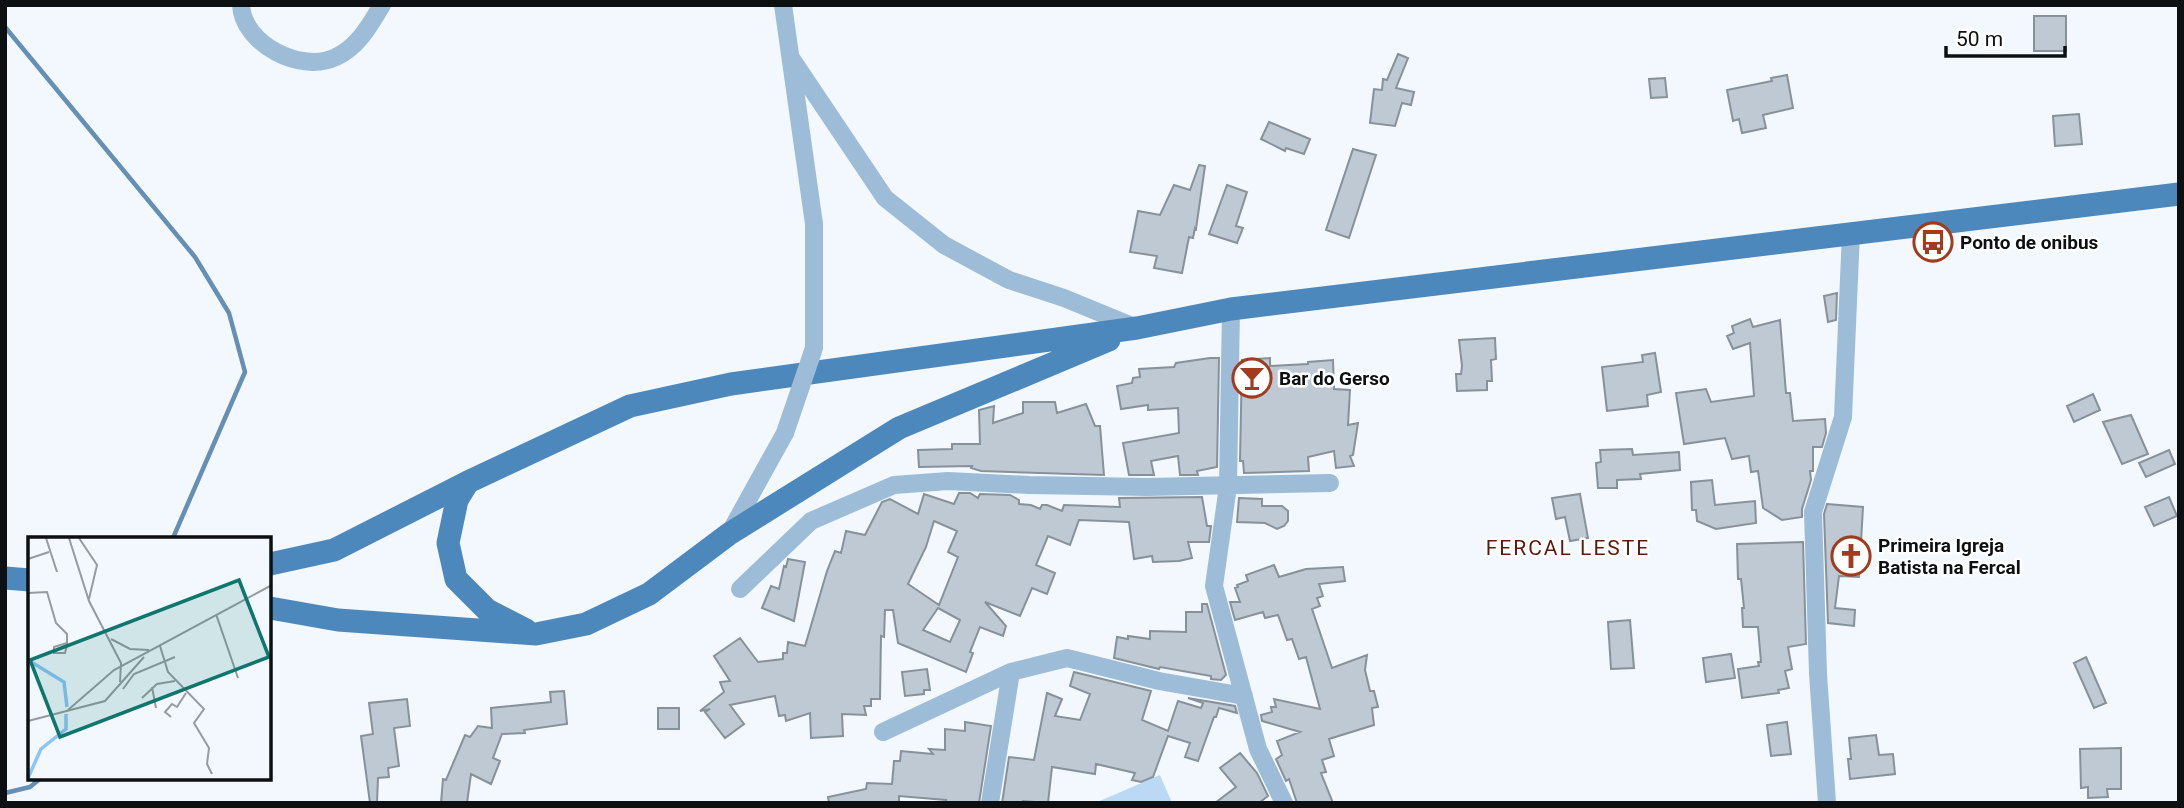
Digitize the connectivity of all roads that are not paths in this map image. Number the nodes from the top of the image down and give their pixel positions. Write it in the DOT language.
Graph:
graph roads {
  1 [pos="241,5"];
  2 [pos="382,5"];
  3 [pos="783,5"];
  4 [pos="791,58"];
  5 [pos="2179,194"];
  6 [pos="1851,233"];
  7 [pos="1231,309"];
  8 [pos="1138,328"];
  9 [pos="468,482"];
  10 [pos="1330,483"];
  11 [pos="1228,486"];
  12 [pos="729,534"];
  13 [pos="271,565"];
  14 [pos="5,578"];
  15 [pos="28,580"];
  16 [pos="740,589"];
  17 [pos="271,608"];
  18 [pos="536,634"];
  19 [pos="1011,672"];
  20 [pos="1244,696"];
  21 [pos="883,732"];
  22 [pos="990,803"];
  23 [pos="1284,803"];
  24 [pos="1827,803"];
  1 -- 2 [label="street"];
  3 -- 4 [label="street"];
  4 -- 8 [label="street"];
  4 -- 12 [label="street, bridge"];
  5 -- 6 [label="main road"];
  6 -- 7 [label="main road"];
  6 -- 24 [label="street"];
  7 -- 8 [label="main road"];
  7 -- 11 [label="street"];
  8 -- 9 [label="main road"];
  8 -- 12 [label="main road"];
  9 -- 13 [label="main road"];
  9 -- 18 [label="main road"];
  10 -- 11 [label="street"];
  11 -- 16 [label="street"];
  11 -- 20 [label="street"];
  12 -- 18 [label="main road"];
  14 -- 15 [label="main road"];
  17 -- 18 [label="main road"];
  19 -- 20 [label="street"];
  19 -- 21 [label="street"];
  19 -- 22 [label="street"];
  20 -- 23 [label="street"];
}
